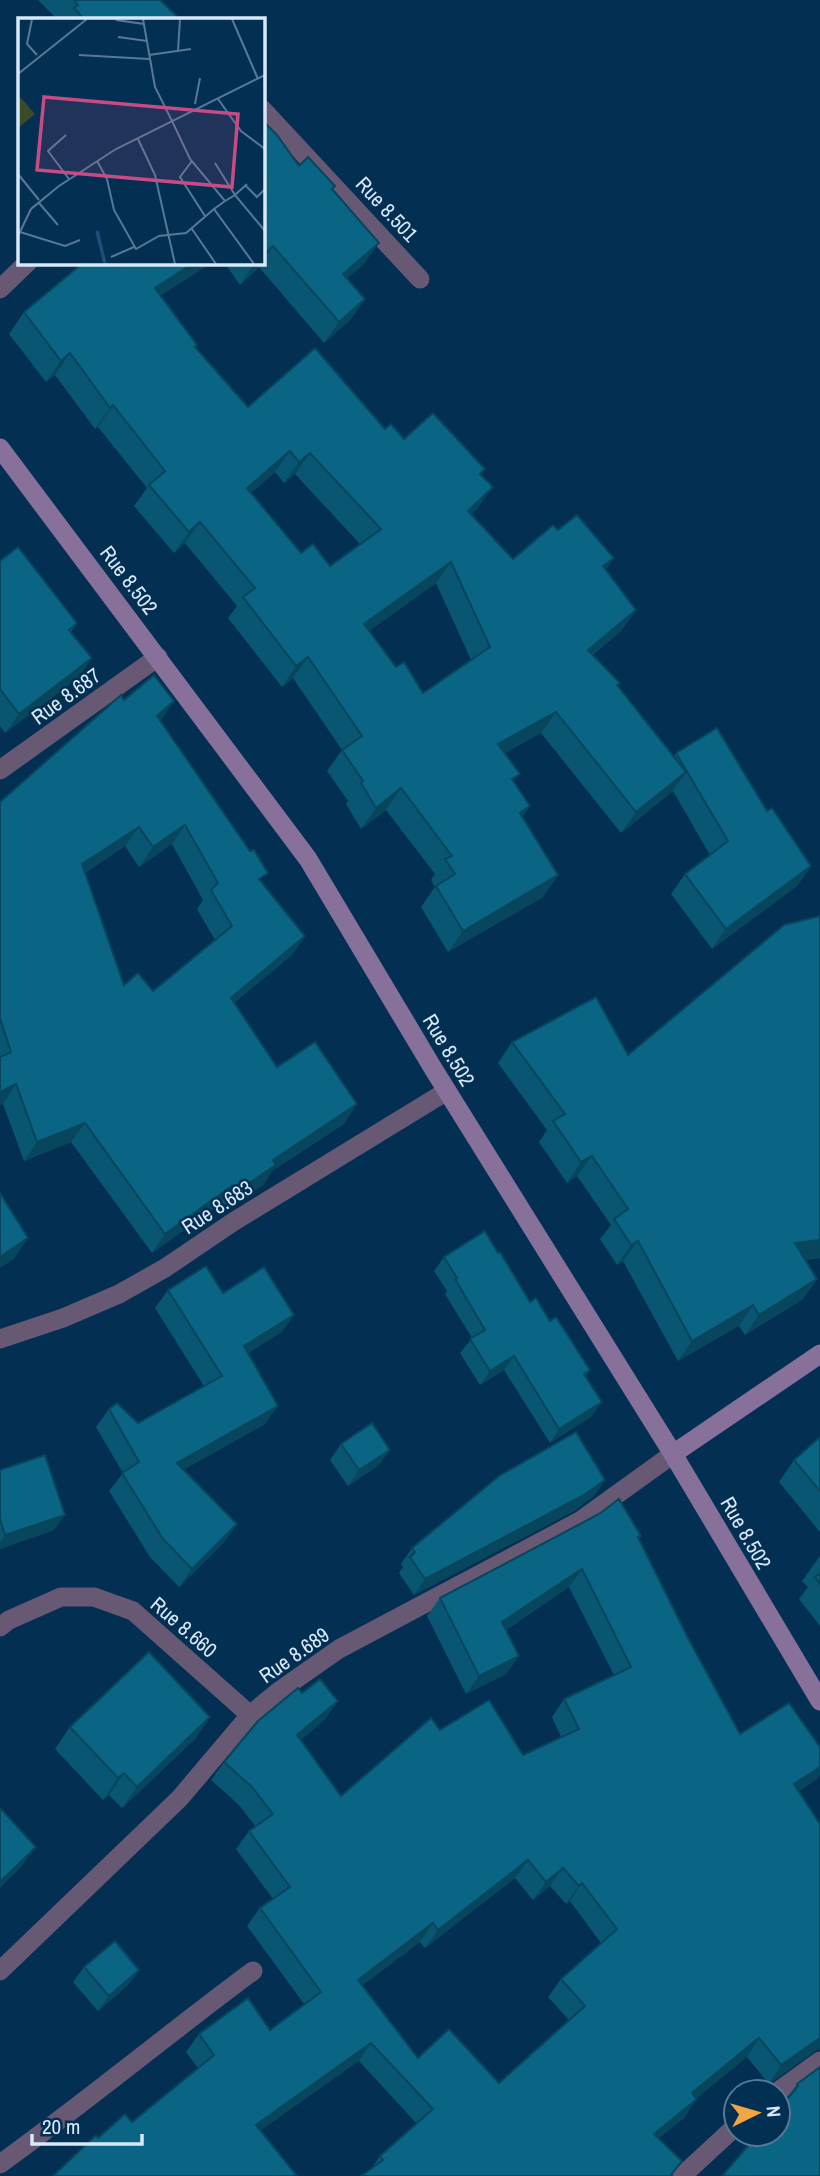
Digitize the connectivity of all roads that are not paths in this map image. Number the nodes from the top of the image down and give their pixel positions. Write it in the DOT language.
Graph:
graph roads {
  1 [pos="264,111"];
  2 [pos="26,264"];
  3 [pos="420,279"];
  4 [pos="0,289"];
  5 [pos="0,448"];
  6 [pos="158,657"];
  7 [pos="0,770"];
  8 [pos="447,1091"];
  9 [pos="0,1339"];
  10 [pos="820,1354"];
  11 [pos="673,1454"];
  12 [pos="0,1626"];
  13 [pos="820,1701"];
  14 [pos="250,1715"];
  15 [pos="0,1971"];
  16 [pos="253,1971"];
  17 [pos="820,2061"];
  18 [pos="792,2081"];
  19 [pos="722,2139"];
  20 [pos="0,2165"];
  21 [pos="682,2176"];
  1 -- 3 [label="street, Rue 8.501"];
  2 -- 4 [label="street"];
  5 -- 6 [label="main road, Rue 8.502"];
  6 -- 7 [label="street, Rue 8.687"];
  6 -- 8 [label="main road, Rue 8.502"];
  8 -- 9 [label="street, Rue 8.683"];
  8 -- 11 [label="main road, Rue 8.502"];
  10 -- 11 [label="main road"];
  11 -- 13 [label="main road, Rue 8.502"];
  11 -- 14 [label="street, Rue 8.689"];
  12 -- 14 [label="street, Rue 8.660"];
  14 -- 15 [label="street, Rue 8.689"];
  16 -- 20 [label="street"];
  17 -- 18 [label="street"];
  19 -- 21 [label="street"];
}
